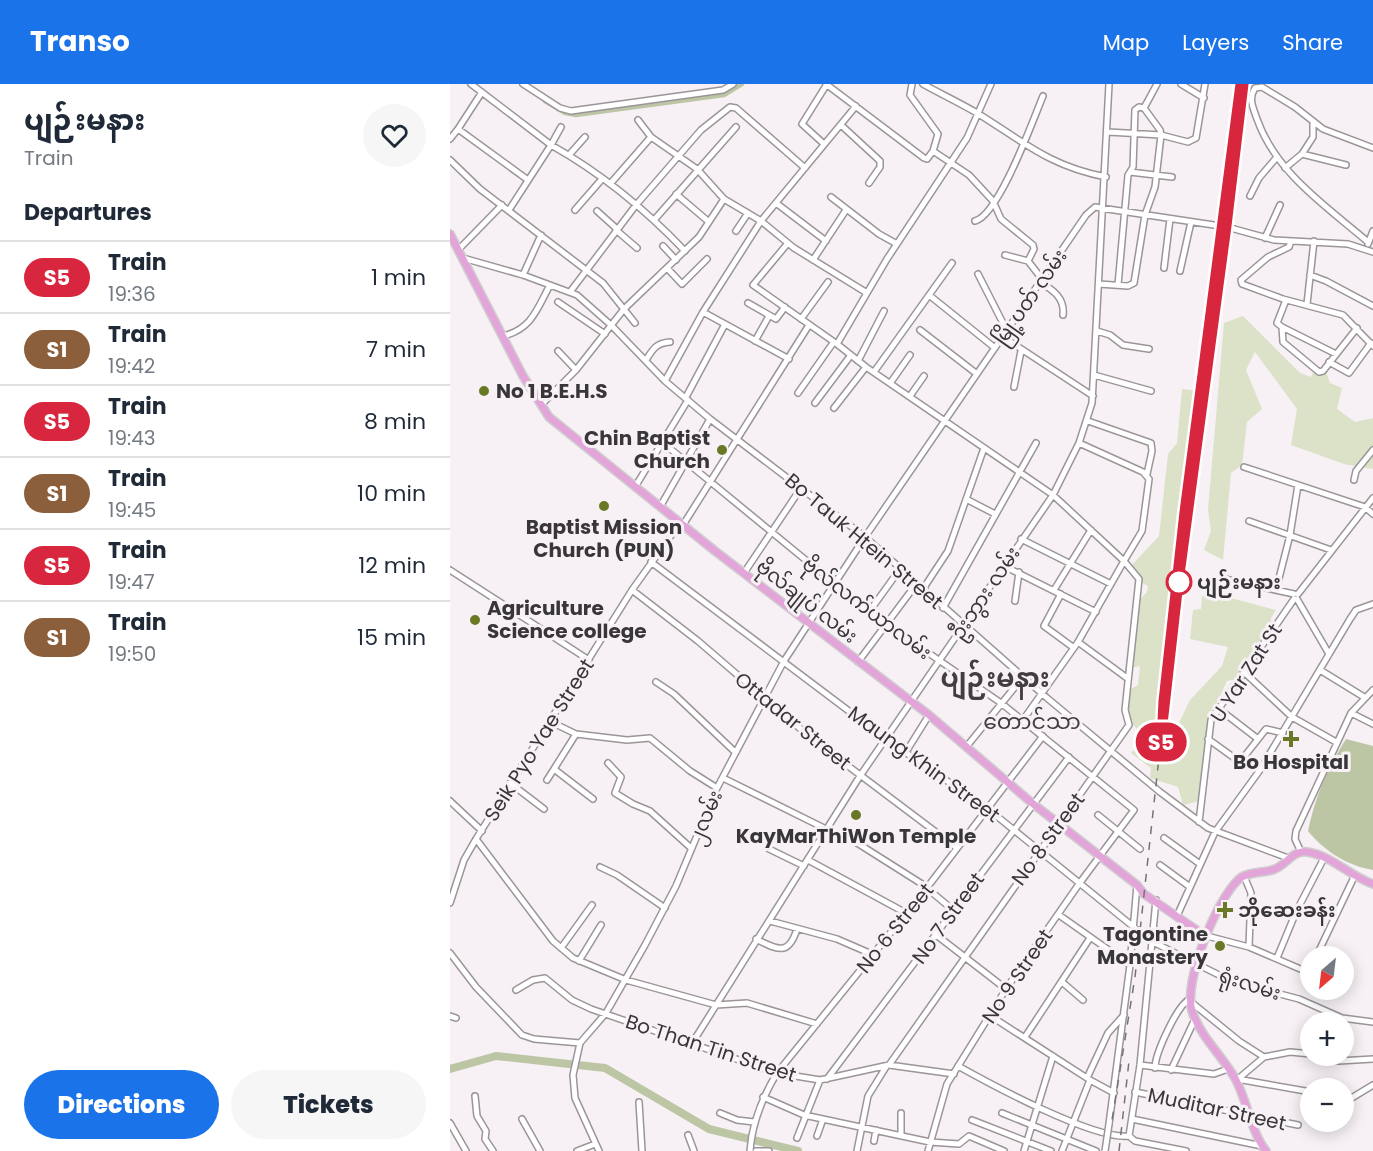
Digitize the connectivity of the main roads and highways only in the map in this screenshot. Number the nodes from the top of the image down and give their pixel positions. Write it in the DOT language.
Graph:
graph roads {
  1 [pos="450,234"];
  2 [pos="1373,884"];
  3 [pos="1206,939"];
  4 [pos="1264,1149"];
  1 -- 3 [label="main road, ဗိုလ်ချုပ် လမ်း"];
  2 -- 3 [label="main road"];
  3 -- 4 [label="main road"];
}
